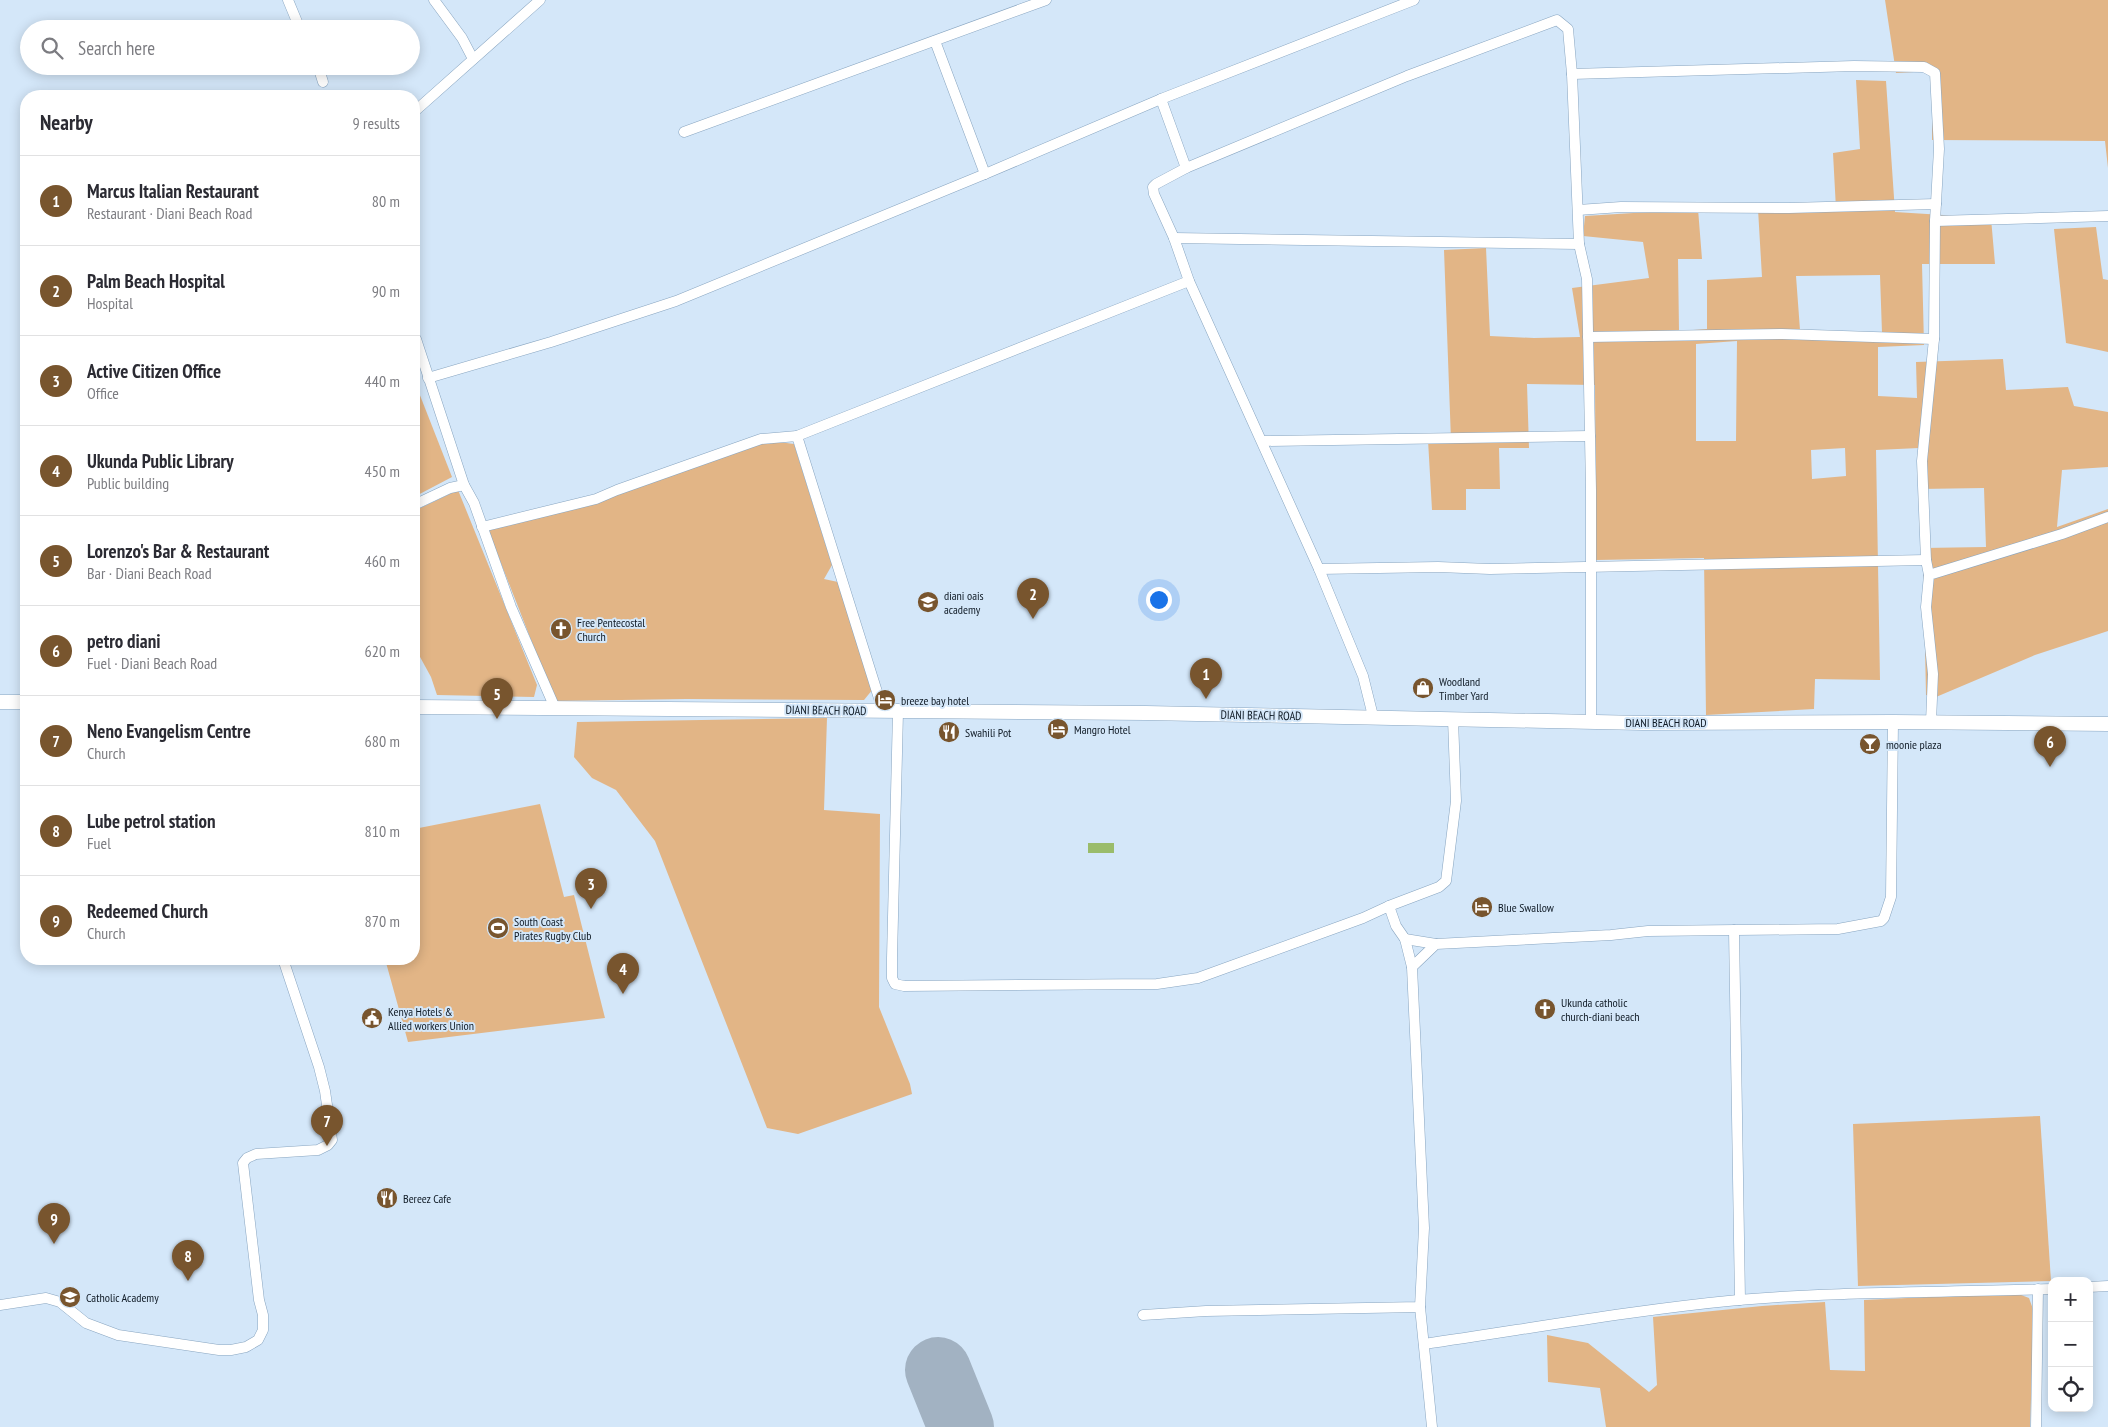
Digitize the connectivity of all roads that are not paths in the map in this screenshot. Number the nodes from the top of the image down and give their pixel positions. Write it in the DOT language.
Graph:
graph roads {
  1 [pos="288,0"];
  2 [pos="434,0"];
  3 [pos="540,0"];
  4 [pos="1046,0"];
  5 [pos="1414,0"];
  6 [pos="296,20"];
  7 [pos="935,41"];
  8 [pos="473,59"];
  9 [pos="1572,74"];
  10 [pos="320,75"];
  11 [pos="322,82"];
  12 [pos="1161,99"];
  13 [pos="420,107"];
  14 [pos="684,132"];
  15 [pos="1186,168"];
  16 [pos="985,174"];
  17 [pos="1936,204"];
  18 [pos="1578,210"];
  19 [pos="2108,216"];
  20 [pos="1935,221"];
  21 [pos="1174,238"];
  22 [pos="1579,244"];
  23 [pos="1189,281"];
  24 [pos="1588,337"];
  25 [pos="1934,339"];
  26 [pos="420,355"];
  27 [pos="428,378"];
  28 [pos="797,436"];
  29 [pos="1590,436"];
  30 [pos="1262,441"];
  31 [pos="464,485"];
  32 [pos="420,502"];
  33 [pos="2108,517"];
  34 [pos="482,528"];
  35 [pos="1926,560"];
  36 [pos="1591,566"];
  37 [pos="1319,569"];
  38 [pos="1929,575"];
  39 [pos="0,702"];
  40 [pos="20,702"];
  41 [pos="420,707"];
  42 [pos="554,708"];
  43 [pos="883,711"];
  44 [pos="898,712"];
  45 [pos="1373,716"];
  46 [pos="1453,719"];
  47 [pos="1591,721"];
  48 [pos="1893,722"];
  49 [pos="1931,722"];
  50 [pos="2108,724"];
  51 [pos="1389,906"];
  52 [pos="1734,930"];
  53 [pos="1405,939"];
  54 [pos="1436,944"];
  55 [pos="285,965"];
  56 [pos="1412,967"];
  57 [pos="2108,1286"];
  58 [pos="2093,1287"];
  59 [pos="2038,1289"];
  60 [pos="2048,1289"];
  61 [pos="1740,1300"];
  62 [pos="0,1305"];
  63 [pos="1420,1307"];
  64 [pos="1143,1315"];
  65 [pos="1424,1344"];
  66 [pos="1432,1427"];
  67 [pos="2036,1427"];
  1 -- 6 [label="street"];
  2 -- 8 [label="street"];
  3 -- 8 [label="street"];
  4 -- 7 [label="street"];
  5 -- 12 [label="street"];
  7 -- 14 [label="street"];
  7 -- 16 [label="street"];
  8 -- 13 [label="street"];
  9 -- 15 [label="street"];
  9 -- 17 [label="street"];
  9 -- 18 [label="street"];
  10 -- 11 [label="street"];
  12 -- 15 [label="street"];
  12 -- 16 [label="street"];
  15 -- 21 [label="street"];
  16 -- 27 [label="street"];
  17 -- 18 [label="street"];
  17 -- 20 [label="street"];
  18 -- 22 [label="street"];
  19 -- 20 [label="street"];
  20 -- 25 [label="street"];
  21 -- 22 [label="street"];
  21 -- 23 [label="street"];
  22 -- 24 [label="street"];
  23 -- 28 [label="street"];
  23 -- 30 [label="street"];
  24 -- 25 [label="street"];
  24 -- 29 [label="street"];
  25 -- 35 [label="street"];
  26 -- 27 [label="street"];
  27 -- 31 [label="street"];
  28 -- 34 [label="street"];
  28 -- 43 [label="street"];
  29 -- 30 [label="street"];
  29 -- 36 [label="street"];
  30 -- 37 [label="street"];
  31 -- 32 [label="street"];
  31 -- 34 [label="street"];
  33 -- 38 [label="street"];
  34 -- 42 [label="street"];
  35 -- 36 [label="street"];
  35 -- 38 [label="street"];
  36 -- 37 [label="street"];
  36 -- 47 [label="street"];
  37 -- 45 [label="street"];
  38 -- 49 [label="street"];
  39 -- 40 [label="main road"];
  41 -- 42 [label="main road, DIANI BEACH ROAD"];
  42 -- 43 [label="main road, DIANI BEACH ROAD"];
  43 -- 44 [label="main road, DIANI BEACH ROAD"];
  44 -- 45 [label="main road, DIANI BEACH ROAD"];
  44 -- 51 [label="street"];
  45 -- 46 [label="main road, DIANI BEACH ROAD"];
  46 -- 47 [label="main road, DIANI BEACH ROAD"];
  46 -- 51 [label="street"];
  47 -- 48 [label="main road, DIANI BEACH ROAD"];
  48 -- 49 [label="main road, DIANI BEACH ROAD"];
  48 -- 52 [label="street"];
  49 -- 50 [label="main road, DIANI BEACH ROAD"];
  51 -- 53 [label="street"];
  52 -- 54 [label="street"];
  52 -- 61 [label="street"];
  53 -- 54 [label="street"];
  53 -- 56 [label="street"];
  54 -- 56 [label="street"];
  55 -- 62 [label="street"];
  56 -- 63 [label="street"];
  57 -- 58 [label="street"];
  59 -- 60 [label="street"];
  59 -- 61 [label="street"];
  59 -- 67 [label="street"];
  61 -- 65 [label="street"];
  63 -- 64 [label="street"];
  63 -- 65 [label="street"];
  65 -- 66 [label="street"];
}
